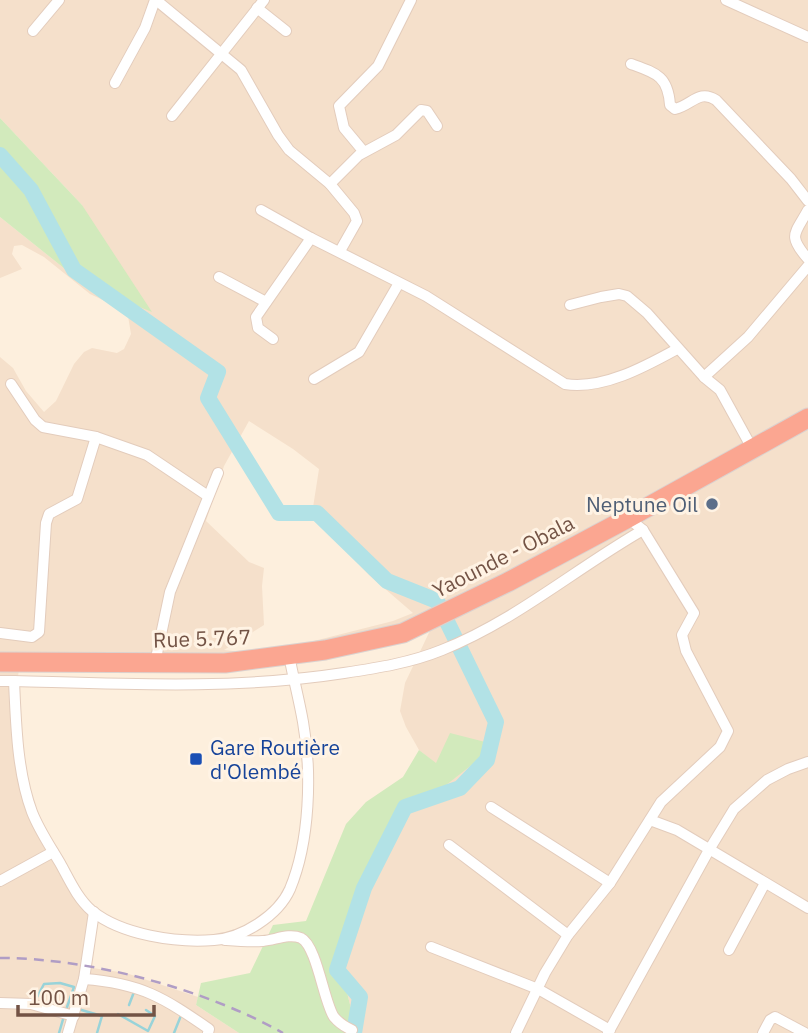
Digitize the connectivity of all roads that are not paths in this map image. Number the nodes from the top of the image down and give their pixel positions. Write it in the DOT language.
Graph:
graph roads {
  1 [pos="59,0"];
  2 [pos="156,0"];
  3 [pos="411,0"];
  4 [pos="726,0"];
  5 [pos="261,4"];
  6 [pos="33,31"];
  7 [pos="286,31"];
  8 [pos="808,37"];
  9 [pos="221,55"];
  10 [pos="631,64"];
  11 [pos="115,83"];
  12 [pos="172,116"];
  13 [pos="437,126"];
  14 [pos="365,152"];
  15 [pos="330,184"];
  16 [pos="808,201"];
  17 [pos="808,209"];
  18 [pos="261,210"];
  19 [pos="311,238"];
  20 [pos="340,251"];
  21 [pos="808,259"];
  22 [pos="808,266"];
  23 [pos="219,277"];
  24 [pos="399,283"];
  25 [pos="266,302"];
  26 [pos="570,305"];
  27 [pos="272,339"];
  28 [pos="677,349"];
  29 [pos="704,377"];
  30 [pos="314,379"];
  31 [pos="11,384"];
  32 [pos="808,418"];
  33 [pos="96,437"];
  34 [pos="753,450"];
  35 [pos="218,472"];
  36 [pos="208,496"];
  37 [pos="636,524"];
  38 [pos="0,633"];
  39 [pos="403,633"];
  40 [pos="289,654"];
  41 [pos="0,662"];
  42 [pos="155,663"];
  43 [pos="293,679"];
  44 [pos="0,681"];
  45 [pos="14,681"];
  46 [pos="808,762"];
  47 [pos="491,807"];
  48 [pos="650,820"];
  49 [pos="449,845"];
  50 [pos="709,850"];
  51 [pos="53,852"];
  52 [pos="0,881"];
  53 [pos="610,883"];
  54 [pos="765,883"];
  55 [pos="808,908"];
  56 [pos="93,912"];
  57 [pos="568,935"];
  58 [pos="222,939"];
  59 [pos="431,947"];
  60 [pos="729,950"];
  61 [pos="84,979"];
  62 [pos="538,989"];
  63 [pos="0,1003"];
  64 [pos="74,1016"];
  65 [pos="609,1031"];
  66 [pos="212,1032"];
  67 [pos="355,1032"];
  68 [pos="68,1033"];
  69 [pos="516,1033"];
  70 [pos="763,1033"];
  71 [pos="805,1033"];
  1 -- 6 [label="street"];
  2 -- 9 [label="street"];
  2 -- 11 [label="street"];
  3 -- 14 [label="street"];
  4 -- 8 [label="street"];
  5 -- 7 [label="street"];
  5 -- 9 [label="street"];
  9 -- 12 [label="street"];
  9 -- 15 [label="street"];
  10 -- 16 [label="street"];
  13 -- 14 [label="street"];
  14 -- 15 [label="street"];
  15 -- 20 [label="street"];
  17 -- 21 [label="street"];
  18 -- 19 [label="street"];
  19 -- 20 [label="street"];
  19 -- 25 [label="street"];
  20 -- 24 [label="street"];
  22 -- 29 [label="street"];
  23 -- 25 [label="street"];
  24 -- 28 [label="street"];
  24 -- 30 [label="street"];
  25 -- 27 [label="street"];
  26 -- 28 [label="street"];
  28 -- 29 [label="street"];
  29 -- 34 [label="street"];
  31 -- 33 [label="street"];
  32 -- 34 [label="highway, Yaounde - Obala"];
  33 -- 36 [label="street"];
  33 -- 38 [label="street"];
  34 -- 37 [label="highway, Yaounde - Obala"];
  35 -- 36 [label="street"];
  36 -- 42 [label="street"];
  37 -- 39 [label="highway, Yaounde - Obala"];
  37 -- 43 [label="street"];
  37 -- 48 [label="street"];
  39 -- 40 [label="highway, Rue 5.767"];
  40 -- 42 [label="highway, Rue 5.767"];
  40 -- 43 [label="street"];
  41 -- 42 [label="highway, Rue 5.767"];
  43 -- 45 [label="street"];
  43 -- 58 [label="street"];
  44 -- 45 [label="street"];
  45 -- 51 [label="street"];
  46 -- 50 [label="street"];
  47 -- 53 [label="street"];
  48 -- 50 [label="street"];
  48 -- 53 [label="street"];
  49 -- 57 [label="street"];
  50 -- 54 [label="street"];
  50 -- 65 [label="street"];
  51 -- 52 [label="street"];
  51 -- 56 [label="street"];
  53 -- 57 [label="street"];
  54 -- 55 [label="street"];
  54 -- 60 [label="street"];
  56 -- 58 [label="street"];
  56 -- 61 [label="street"];
  57 -- 62 [label="street"];
  58 -- 67 [label="street"];
  59 -- 62 [label="street"];
  61 -- 64 [label="street"];
  61 -- 66 [label="street"];
  62 -- 65 [label="street"];
  62 -- 69 [label="street"];
  63 -- 64 [label="street"];
  64 -- 68 [label="street"];
  70 -- 71 [label="street"];
}
